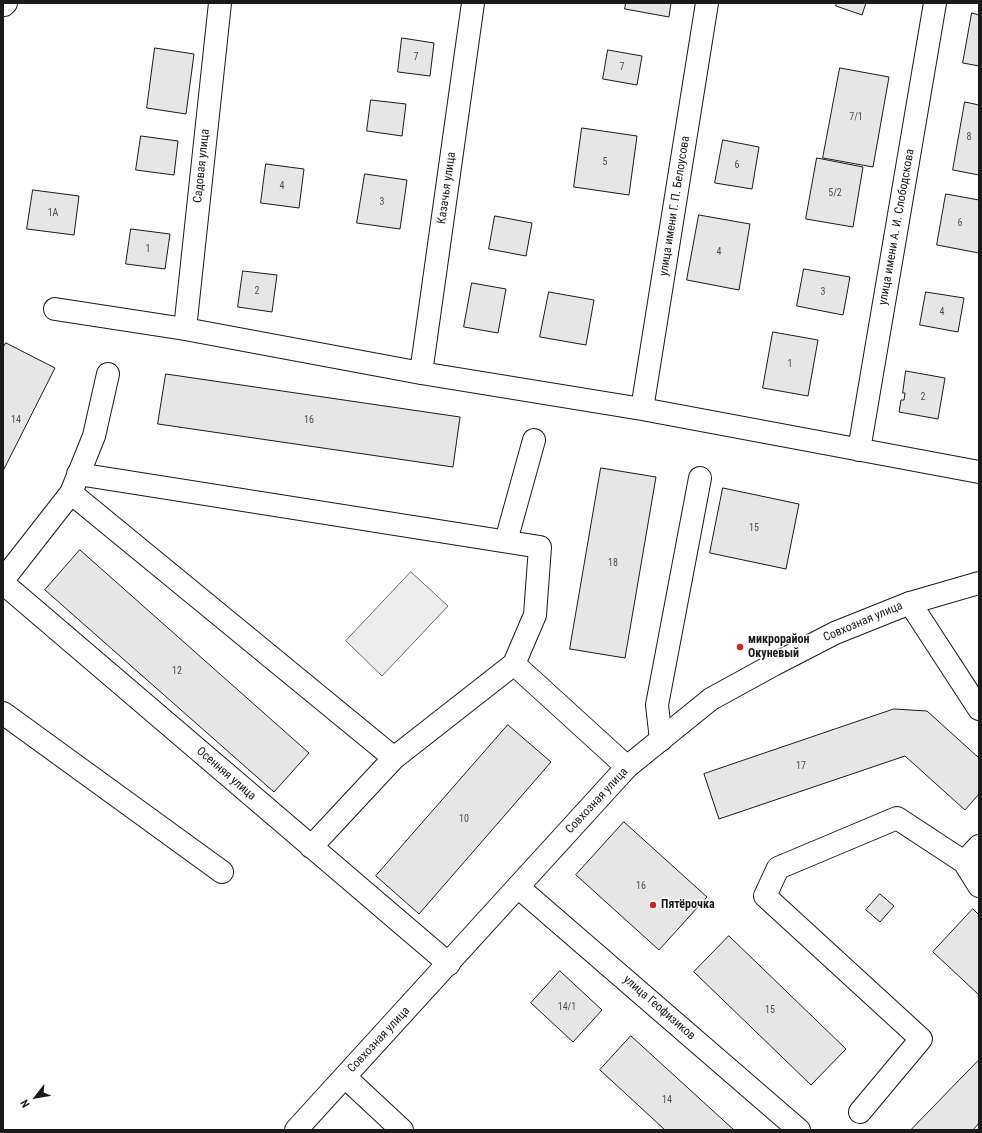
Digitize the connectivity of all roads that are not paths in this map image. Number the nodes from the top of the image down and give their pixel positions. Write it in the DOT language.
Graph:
graph roads {
  1 [pos="220,3"];
  2 [pos="473,3"];
  3 [pos="708,3"];
  4 [pos="935,3"];
  5 [pos="54,309"];
  6 [pos="185,329"];
  7 [pos="421,373"];
  8 [pos="108,374"];
  9 [pos="642,409"];
  10 [pos="534,440"];
  11 [pos="859,450"];
  12 [pos="979,472"];
  13 [pos="700,478"];
  14 [pos="74,483"];
  15 [pos="506,541"];
  16 [pos="3,582"];
  17 [pos="979,583"];
  18 [pos="910,603"];
  19 [pos="514,664"];
  20 [pos="979,709"];
  21 [pos="3,714"];
  22 [pos="661,740"];
  23 [pos="394,758"];
  24 [pos="627,767"];
  25 [pos="979,846"];
  26 [pos="311,847"];
  27 [pos="964,862"];
  28 [pos="222,872"];
  29 [pos="979,886"];
  30 [pos="518,887"];
  31 [pos="449,964"];
  32 [pos="345,1077"];
  33 [pos="860,1112"];
  34 [pos="296,1130"];
  35 [pos="402,1130"];
  36 [pos="799,1130"];
  1 -- 6 [label="street, Садовая улица"];
  2 -- 7 [label="street, Казачья улица"];
  3 -- 9 [label="street, улица имени Г. П. Белоусова"];
  4 -- 11 [label="street, улица имени А. И. Слободскова"];
  5 -- 6 [label="street"];
  6 -- 7 [label="street"];
  7 -- 9 [label="street"];
  8 -- 14 [label="street"];
  9 -- 11 [label="street"];
  10 -- 15 [label="street"];
  11 -- 12 [label="street"];
  13 -- 22 [label="street"];
  14 -- 15 [label="street"];
  14 -- 16 [label="street"];
  14 -- 23 [label="street"];
  15 -- 19 [label="street"];
  16 -- 26 [label="street, Осенняя улица"];
  17 -- 18 [label="street, Совхозная улица"];
  18 -- 20 [label="street"];
  18 -- 22 [label="street, Совхозная улица"];
  19 -- 23 [label="street"];
  19 -- 24 [label="street"];
  21 -- 28 [label="street"];
  22 -- 24 [label="street, Совхозная улица"];
  23 -- 26 [label="street"];
  24 -- 30 [label="street, Совхозная улица"];
  25 -- 27 [label="street"];
  26 -- 31 [label="street, Осенняя улица"];
  27 -- 29 [label="street"];
  27 -- 33 [label="street"];
  30 -- 31 [label="street, Совхозная улица"];
  30 -- 36 [label="street, улица Геофизиков"];
  31 -- 32 [label="street, Совхозная улица"];
  32 -- 34 [label="street, Совхозная улица"];
  32 -- 35 [label="street"];
}
